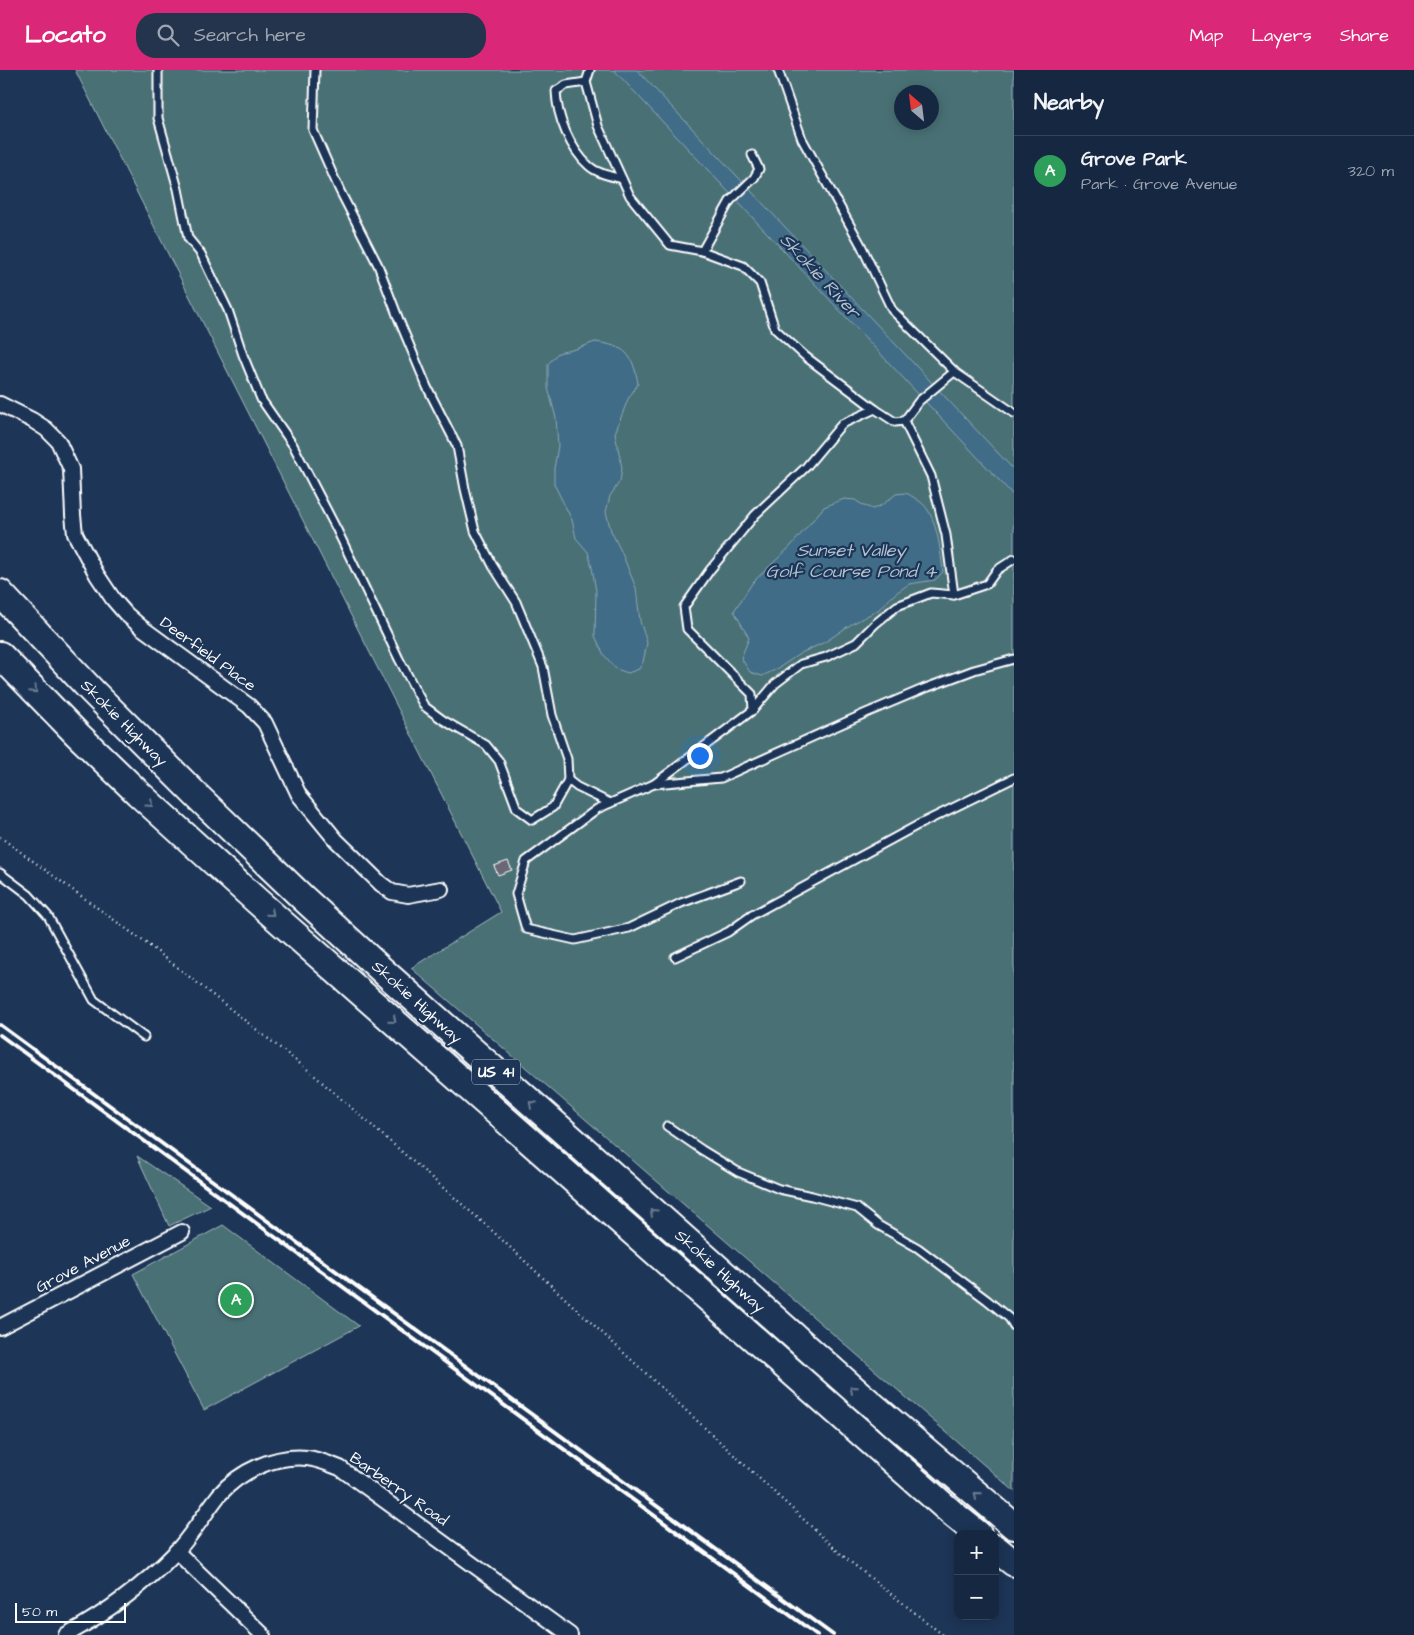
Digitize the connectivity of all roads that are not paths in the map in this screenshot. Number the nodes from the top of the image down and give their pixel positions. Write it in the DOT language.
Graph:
graph roads {
  1 [pos="158,70"];
  2 [pos="315,70"];
  3 [pos="590,70"];
  4 [pos="778,70"];
  5 [pos="586,82"];
  6 [pos="752,155"];
  7 [pos="622,179"];
  8 [pos="702,251"];
  9 [pos="954,372"];
  10 [pos="0,404"];
  11 [pos="875,409"];
  12 [pos="1014,413"];
  13 [pos="904,421"];
  14 [pos="1014,559"];
  15 [pos="0,593"];
  16 [pos="954,595"];
  17 [pos="0,655"];
  18 [pos="1014,659"];
  19 [pos="753,710"];
  20 [pos="1014,778"];
  21 [pos="568,780"];
  22 [pos="654,784"];
  23 [pos="610,803"];
  24 [pos="0,873"];
  25 [pos="741,881"];
  26 [pos="441,890"];
  27 [pos="675,957"];
  28 [pos="144,1037"];
  29 [pos="667,1126"];
  30 [pos="182,1232"];
  31 [pos="1014,1326"];
  32 [pos="0,1327"];
  33 [pos="1014,1526"];
  34 [pos="973,1530"];
  35 [pos="176,1551"];
  36 [pos="999,1551"];
  37 [pos="1014,1564"];
  38 [pos="66,1635"];
  39 [pos="263,1635"];
  40 [pos="570,1635"];
  1 -- 21 [label="lane"];
  2 -- 21 [label="lane"];
  3 -- 5 [label="lane"];
  4 -- 9 [label="lane"];
  5 -- 7 [label="lane"];
  5 -- 7 [label="lane"];
  6 -- 8 [label="lane"];
  7 -- 8 [label="lane"];
  8 -- 11 [label="lane"];
  9 -- 12 [label="lane"];
  9 -- 13 [label="lane"];
  10 -- 26 [label="street, Deerfield Place"];
  11 -- 13 [label="lane"];
  11 -- 19 [label="lane"];
  13 -- 16 [label="lane"];
  14 -- 16 [label="lane"];
  33 -- 15 [label="highway, Skokie Highway / US 41, one-way"];
  16 -- 19 [label="lane"];
  17 -- 34 [label="highway, Skokie Highway / US 41, one-way"];
  18 -- 22 [label="lane"];
  19 -- 22 [label="lane"];
  20 -- 27 [label="lane"];
  21 -- 23 [label="lane"];
  22 -- 23 [label="lane"];
  23 -- 25 [label="lane"];
  24 -- 28 [label="lane"];
  29 -- 31 [label="lane"];
  30 -- 32 [label="street, Grove Avenue"];
  35 -- 38 [label="street, Barberry Road"];
  35 -- 39 [label="street"];
  35 -- 40 [label="street, Barberry Road"];
  36 -- 37 [label="highway"];
}
